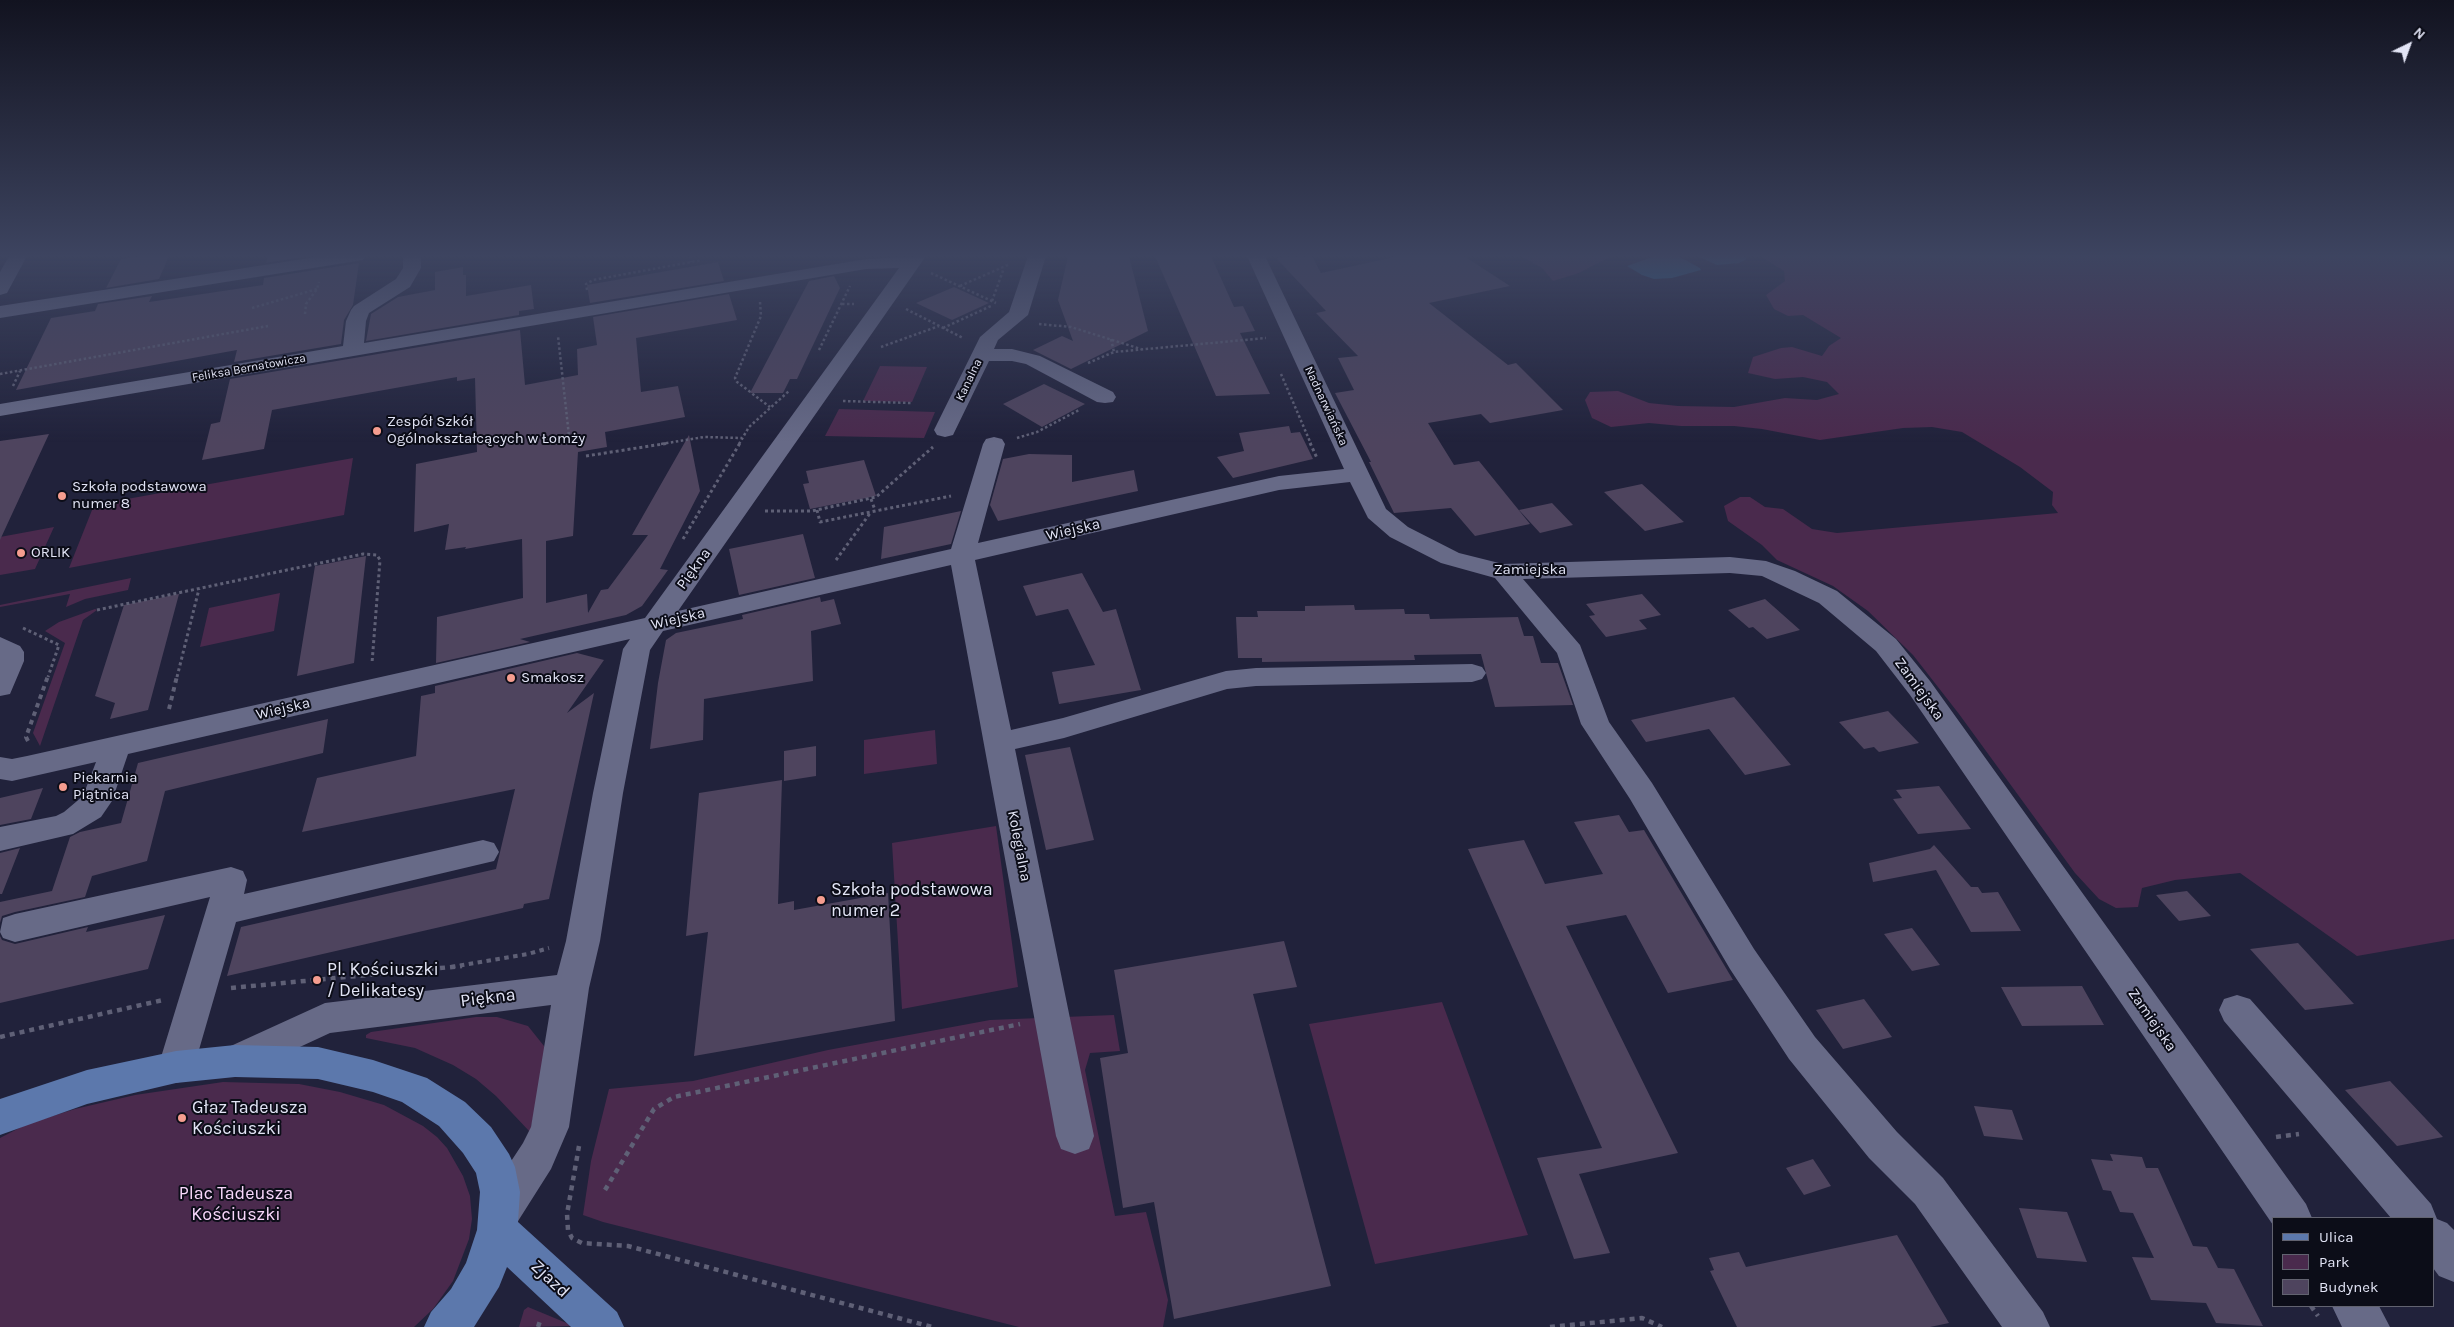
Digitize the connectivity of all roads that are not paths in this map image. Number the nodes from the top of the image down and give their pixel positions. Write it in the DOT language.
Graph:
graph roads {
  1 [pos="357,318"];
  2 [pos="544,318"];
  3 [pos="879,318"];
  4 [pos="1014,318"];
  5 [pos="1285,318"];
  6 [pos="984,348"];
  7 [pos="353,350"];
  8 [pos="1105,397"];
  9 [pos="0,410"];
  10 [pos="939,440"];
  11 [pos="994,444"];
  12 [pos="1357,474"];
  13 [pos="962,555"];
  14 [pos="1503,572"];
  15 [pos="653,624"];
  16 [pos="0,646"];
  17 [pos="1472,673"];
  18 [pos="0,687"];
  19 [pos="998,743"];
  20 [pos="116,746"];
  21 [pos="0,768"];
  22 [pos="0,839"];
  23 [pos="482,852"];
  24 [pos="223,912"];
  25 [pos="15,928"];
  26 [pos="570,988"];
  27 [pos="2236,1010"];
  28 [pos="235,1061"];
  29 [pos="176,1067"];
  30 [pos="4,1114"];
  31 [pos="1075,1136"];
  32 [pos="2291,1217"];
  33 [pos="2416,1217"];
  34 [pos="498,1223"];
  35 [pos="2434,1238"];
  36 [pos="2454,1261"];
  37 [pos="2354,1307"];
  38 [pos="458,1319"];
  39 [pos="602,1327"];
  40 [pos="2028,1327"];
  41 [pos="2368,1327"];
  1 -- 7 [label="street"];
  2 -- 7 [label="street, Feliksa Bernatowicza"];
  3 -- 15 [label="street, Piękna"];
  4 -- 6 [label="street, Kanalna"];
  5 -- 12 [label="street, Nadnarwiańska"];
  6 -- 8 [label="street"];
  6 -- 10 [label="street, Kanalna"];
  7 -- 9 [label="street, Feliksa Bernatowicza"];
  11 -- 13 [label="street"];
  12 -- 13 [label="street, Wiejska"];
  12 -- 14 [label="street, Zamiejska"];
  13 -- 15 [label="street, Wiejska"];
  13 -- 19 [label="street, Kolegialna"];
  14 -- 32 [label="street, Zamiejska"];
  14 -- 40 [label="street"];
  15 -- 20 [label="street, Wiejska"];
  15 -- 26 [label="street, Piękna"];
  16 -- 18 [label="street"];
  17 -- 19 [label="street"];
  19 -- 31 [label="street, Kolegialna"];
  20 -- 21 [label="street, Wiejska"];
  20 -- 22 [label="street"];
  23 -- 24 [label="street"];
  24 -- 25 [label="street"];
  24 -- 29 [label="street"];
  26 -- 28 [label="street, Piękna"];
  26 -- 34 [label="street, Piękna"];
  27 -- 33 [label="street"];
  28 -- 29 [label="main road"];
  28 -- 34 [label="main road"];
  29 -- 30 [label="main road"];
  34 -- 38 [label="main road"];
  34 -- 39 [label="main road, Zjazd"];
  35 -- 36 [label="street"];
  37 -- 41 [label="street"];
}
